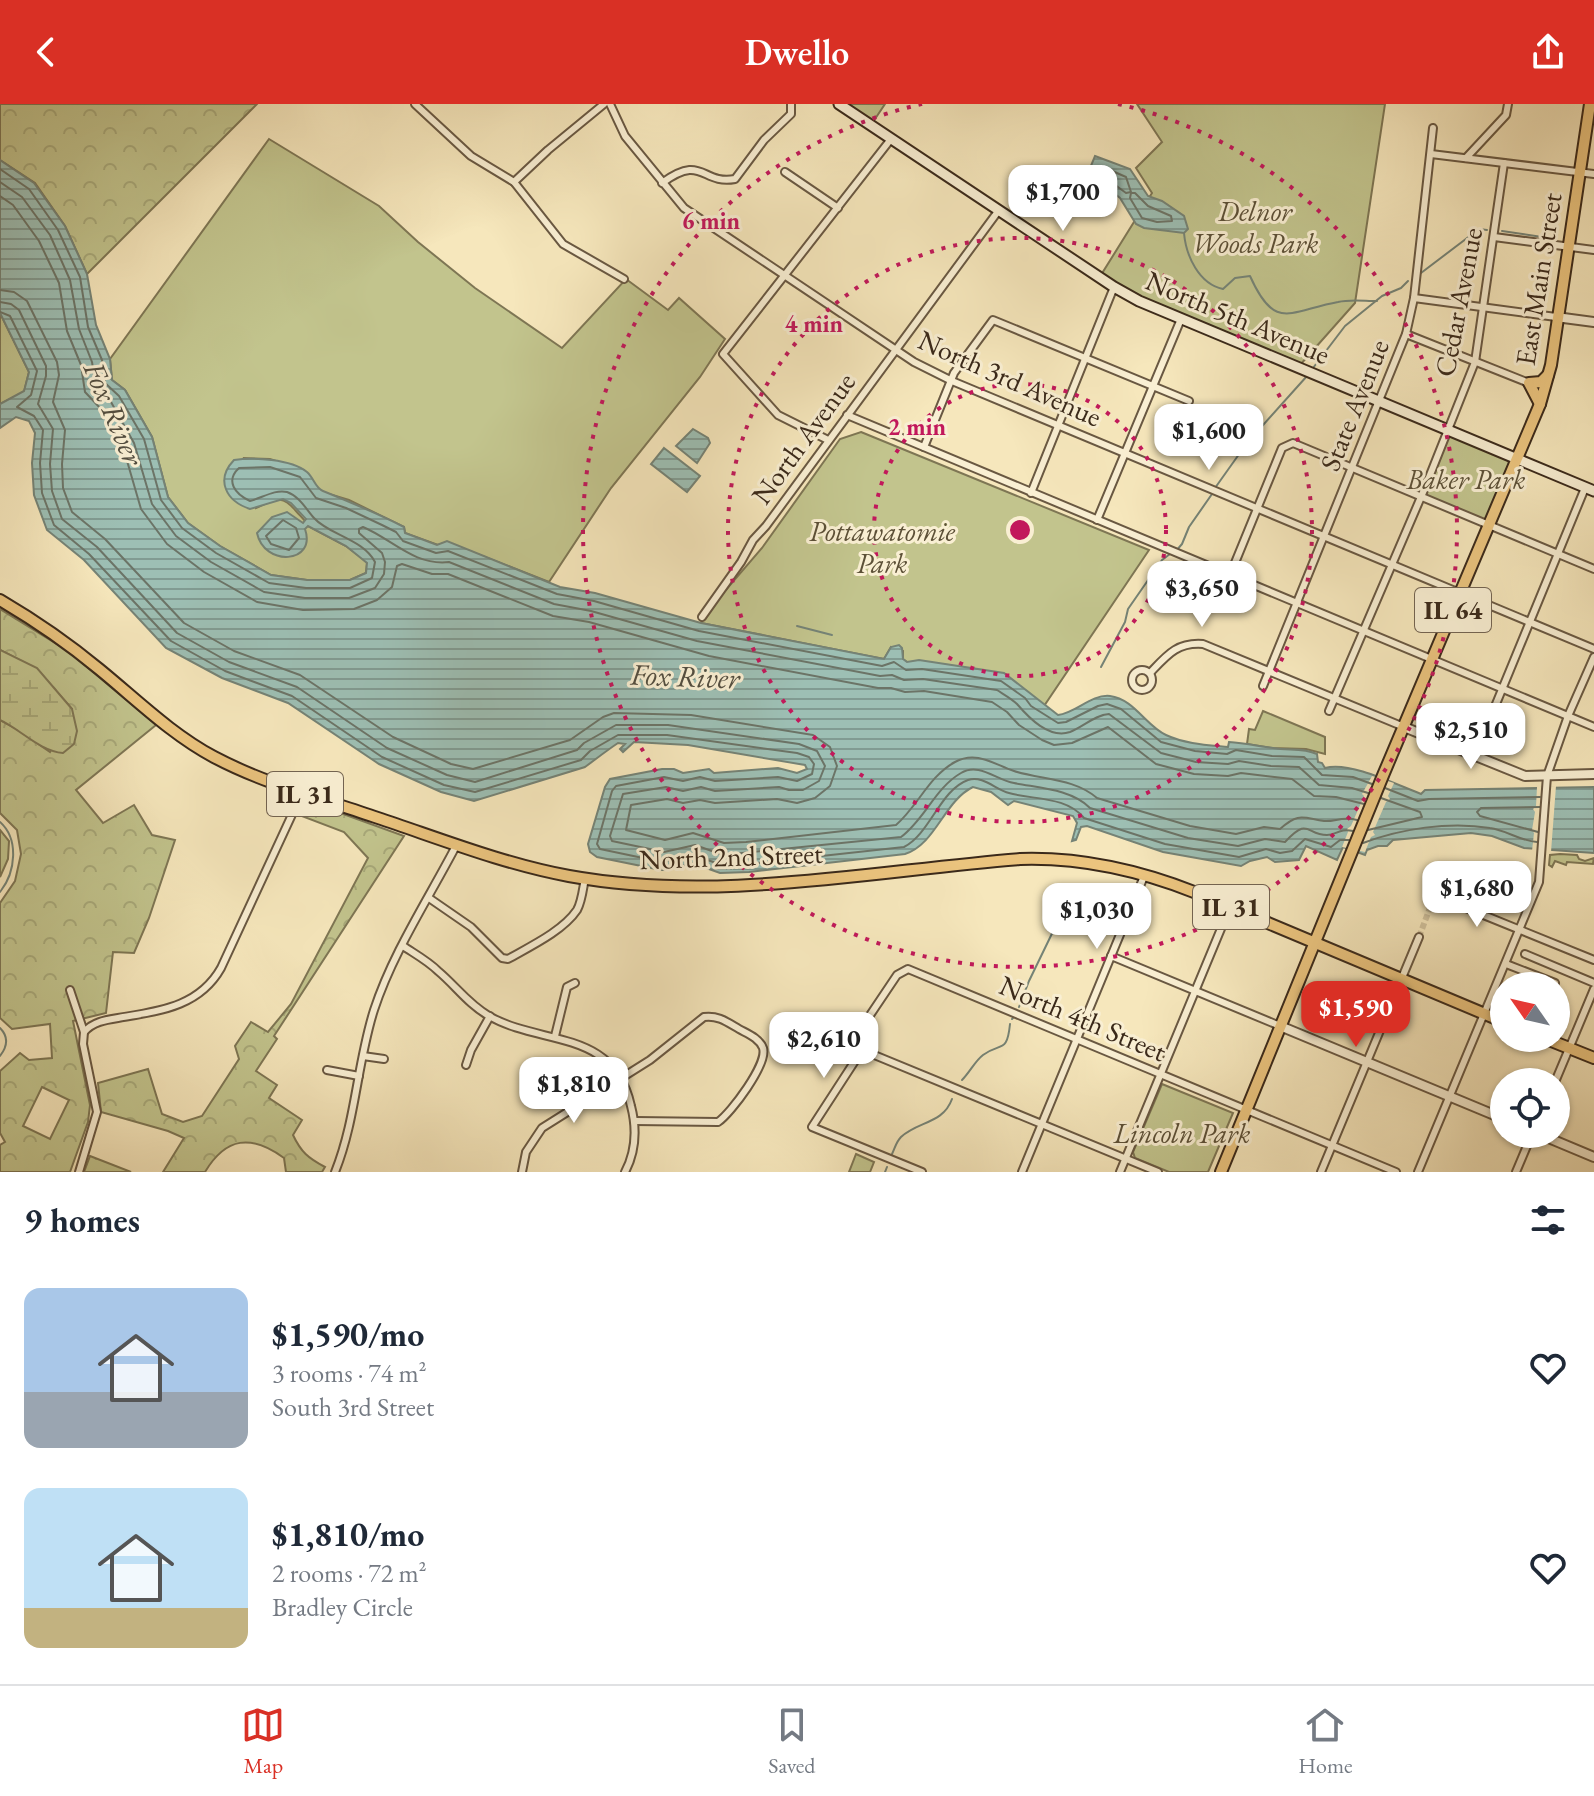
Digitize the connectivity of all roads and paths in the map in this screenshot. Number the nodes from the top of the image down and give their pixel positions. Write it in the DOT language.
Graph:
graph roads {
  1 [pos="415,104"];
  2 [pos="607,104"];
  3 [pos="791,104"];
  4 [pos="839,104"];
  5 [pos="1508,104"];
  6 [pos="1590,104"];
  7 [pos="1433,128"];
  8 [pos="891,139"];
  9 [pos="1431,154"];
  10 [pos="1466,158"];
  11 [pos="1504,163"];
  12 [pos="785,172"];
  13 [pos="1579,172"];
  14 [pos="1594,174"];
  15 [pos="514,182"];
  16 [pos="662,183"];
  17 [pos="838,208"];
  18 [pos="999,210"];
  19 [pos="1494,237"];
  20 [pos="1567,246"];
  21 [pos="1594,250"];
  22 [pos="785,275"];
  23 [pos="624,279"];
  24 [pos="1114,287"];
  25 [pos="1414,298"];
  26 [pos="1484,308"];
  27 [pos="1556,317"];
  28 [pos="1181,319"];
  29 [pos="1594,322"];
  30 [pos="1406,334"];
  31 [pos="895,349"];
  32 [pos="1087,358"];
  33 [pos="1475,362"];
  34 [pos="1548,375"];
  35 [pos="952,381"];
  36 [pos="1529,383"];
  37 [pos="1153,386"];
  38 [pos="1189,401"];
  39 [pos="1380,401"];
  40 [pos="1540,404"];
  41 [pos="847,415"];
  42 [pos="1059,426"];
  43 [pos="1449,430"];
  44 [pos="828,440"];
  45 [pos="924,447"];
  46 [pos="1125,453"];
  47 [pos="1517,457"];
  48 [pos="1352,468"];
  49 [pos="1590,489"];
  50 [pos="1031,493"];
  51 [pos="1421,497"];
  52 [pos="1257,508"];
  53 [pos="1097,520"];
  54 [pos="1489,525"];
  55 [pos="1324,536"];
  56 [pos="1558,554"];
  57 [pos="1393,564"];
  58 [pos="1594,569"];
  59 [pos="1230,575"];
  60 [pos="1460,593"];
  61 [pos="0,600"];
  62 [pos="1297,603"];
  63 [pos="702,617"];
  64 [pos="1529,622"];
  65 [pos="1364,630"];
  66 [pos="1594,649"];
  67 [pos="1594,657"];
  68 [pos="1432,660"];
  69 [pos="1268,671"];
  70 [pos="1150,673"];
  71 [pos="1263,686"];
  72 [pos="1502,689"];
  73 [pos="1335,698"];
  74 [pos="1329,711"];
  75 [pos="1568,716"];
  76 [pos="1404,727"];
  77 [pos="1594,727"];
  78 [pos="1475,755"];
  79 [pos="1594,774"];
  80 [pos="1547,776"];
  81 [pos="302,793"];
  82 [pos="457,844"];
  83 [pos="1145,874"];
  84 [pos="585,878"];
  85 [pos="429,898"];
  86 [pos="1434,902"];
  87 [pos="1230,907"];
  88 [pos="1519,931"];
  89 [pos="1419,937"];
  90 [pos="1316,944"];
  91 [pos="403,946"];
  92 [pos="1525,954"];
  93 [pos="1111,956"];
  94 [pos="1594,960"];
  95 [pos="1506,964"];
  96 [pos="1527,972"];
  97 [pos="1402,979"];
  98 [pos="575,983"];
  99 [pos="1594,983"];
  100 [pos="1594,989"];
  101 [pos="70,990"];
  102 [pos="1195,991"];
  103 [pos="1486,1014"];
  104 [pos="490,1016"];
  105 [pos="1490,1016"];
  106 [pos="1280,1026"];
  107 [pos="84,1032"];
  108 [pos="555,1036"];
  109 [pos="1077,1040"];
  110 [pos="1570,1048"];
  111 [pos="862,1050"];
  112 [pos="363,1056"];
  113 [pos="1594,1058"];
  114 [pos="384,1059"];
  115 [pos="1366,1062"];
  116 [pos="466,1065"];
  117 [pos="327,1070"];
  118 [pos="1160,1075"];
  119 [pos="359,1076"];
  120 [pos="620,1079"];
  121 [pos="1450,1097"];
  122 [pos="1246,1111"];
  123 [pos="1490,1113"];
  124 [pos="635,1121"];
  125 [pos="1042,1123"];
  126 [pos="1332,1146"];
  127 [pos="1570,1147"];
  128 [pos="1526,1148"];
  129 [pos="1594,1157"];
  130 [pos="1126,1158"];
  131 [pos="79,1172"];
  132 [pos="335,1172"];
  133 [pos="522,1172"];
  134 [pos="625,1172"];
  135 [pos="922,1172"];
  136 [pos="1022,1172"];
  137 [pos="1120,1172"];
  138 [pos="1158,1172"];
  139 [pos="1221,1172"];
  140 [pos="1321,1172"];
  141 [pos="1396,1172"];
  142 [pos="1418,1172"];
  143 [pos="1516,1172"];
  1 -- 15 [label="street"];
  2 -- 15 [label="street"];
  2 -- 16 [label="street, North 3rd Avenue"];
  3 -- 16 [label="street"];
  4 -- 8 [label="main road, North 5th Avenue"];
  5 -- 10 [label="street"];
  6 -- 13 [label="main road, East Main Street / IL 64"];
  7 -- 9 [label="street, State Avenue"];
  8 -- 17 [label="street"];
  8 -- 18 [label="main road, North 5th Avenue"];
  9 -- 10 [label="street"];
  9 -- 25 [label="street, State Avenue"];
  10 -- 11 [label="street"];
  11 -- 13 [label="street"];
  11 -- 19 [label="street, Cedar Avenue"];
  12 -- 17 [label="street"];
  13 -- 14 [label="street"];
  13 -- 20 [label="main road, East Main Street / IL 64"];
  15 -- 23 [label="street"];
  16 -- 22 [label="street, North 3rd Avenue"];
  17 -- 22 [label="street"];
  18 -- 24 [label="main road, North 5th Avenue"];
  18 -- 31 [label="street, North Avenue"];
  19 -- 20 [label="street"];
  19 -- 26 [label="street, Cedar Avenue"];
  20 -- 21 [label="street"];
  20 -- 27 [label="main road, East Main Street / IL 64"];
  22 -- 31 [label="street, North 3rd Avenue"];
  22 -- 44 [label="street"];
  24 -- 28 [label="main road, North 5th Avenue"];
  24 -- 32 [label="street"];
  25 -- 26 [label="street"];
  25 -- 30 [label="street, State Avenue"];
  26 -- 27 [label="street"];
  26 -- 33 [label="street, Cedar Avenue"];
  27 -- 29 [label="street"];
  27 -- 34 [label="main road, East Main Street / IL 64"];
  28 -- 37 [label="street"];
  28 -- 39 [label="main road, North 5th Avenue"];
  30 -- 33 [label="street"];
  30 -- 39 [label="street, State Avenue"];
  31 -- 35 [label="street, North 3rd Avenue"];
  31 -- 41 [label="street, North Avenue"];
  32 -- 35 [label="street"];
  32 -- 37 [label="street"];
  32 -- 42 [label="street"];
  33 -- 36 [label="street"];
  33 -- 43 [label="street, Cedar Avenue"];
  34 -- 36 [label="main road"];
  34 -- 40 [label="main road, East Main Street / IL 64"];
  35 -- 42 [label="street, North 3rd Avenue"];
  35 -- 45 [label="street"];
  36 -- 40 [label="main road"];
  37 -- 38 [label="street"];
  37 -- 46 [label="street"];
  39 -- 43 [label="main road, North 5th Avenue"];
  39 -- 48 [label="street, State Avenue"];
  40 -- 47 [label="main road, East Main Street / IL 64"];
  41 -- 44 [label="street, North Avenue"];
  41 -- 45 [label="street"];
  42 -- 46 [label="street, North 3rd Avenue"];
  42 -- 50 [label="street"];
  43 -- 47 [label="main road, North 5th Avenue"];
  43 -- 51 [label="street, Cedar Avenue"];
  44 -- 63 [label="street, North Avenue"];
  45 -- 50 [label="street"];
  46 -- 52 [label="street, North 3rd Avenue"];
  46 -- 53 [label="street"];
  47 -- 49 [label="main road, North 5th Avenue"];
  47 -- 54 [label="main road, IL 64"];
  48 -- 51 [label="street"];
  48 -- 52 [label="street"];
  48 -- 55 [label="street, State Avenue"];
  49 -- 56 [label="street"];
  50 -- 53 [label="street"];
  51 -- 54 [label="street"];
  51 -- 57 [label="street, Cedar Avenue"];
  52 -- 55 [label="street, North 3rd Avenue"];
  52 -- 59 [label="street"];
  53 -- 59 [label="street"];
  54 -- 56 [label="street"];
  54 -- 60 [label="main road, IL 64"];
  55 -- 57 [label="street, North 3rd Avenue"];
  55 -- 62 [label="street, State Avenue"];
  56 -- 58 [label="street"];
  56 -- 64 [label="street"];
  57 -- 60 [label="street, North 3rd Avenue"];
  57 -- 65 [label="street, Cedar Avenue"];
  59 -- 62 [label="street"];
  60 -- 64 [label="street, North 3rd Avenue"];
  60 -- 68 [label="main road, IL 64"];
  61 -- 81 [label="main road, North 2nd Street / IL 31"];
  62 -- 65 [label="street"];
  62 -- 69 [label="street, State Avenue"];
  64 -- 66 [label="street, North 3rd Avenue"];
  64 -- 72 [label="street"];
  65 -- 68 [label="street"];
  65 -- 73 [label="street, Cedar Avenue"];
  67 -- 75 [label="street"];
  68 -- 72 [label="street"];
  68 -- 76 [label="main road, IL 64"];
  69 -- 70 [label="street"];
  69 -- 71 [label="street, State Avenue"];
  69 -- 73 [label="street"];
  72 -- 75 [label="street"];
  72 -- 78 [label="street"];
  73 -- 74 [label="street, Cedar Avenue"];
  73 -- 76 [label="street"];
  75 -- 77 [label="street"];
  75 -- 80 [label="street"];
  76 -- 78 [label="street"];
  76 -- 90 [label="main road, IL 64"];
  78 -- 80 [label="street"];
  79 -- 80 [label="street"];
  80 -- 88 [label="street"];
  81 -- 82 [label="main road, North 2nd Street / IL 31"];
  81 -- 107 [label="street"];
  82 -- 84 [label="main road, North 2nd Street / IL 31"];
  82 -- 85 [label="street"];
  83 -- 84 [label="main road, North 2nd Street / IL 31"];
  83 -- 87 [label="main road, North 2nd Street / IL 31"];
  83 -- 93 [label="street"];
  84 -- 85 [label="street"];
  85 -- 91 [label="street"];
  86 -- 88 [label="street"];
  87 -- 90 [label="main road, North 2nd Street / IL 31"];
  87 -- 102 [label="street"];
  88 -- 94 [label="street"];
  88 -- 95 [label="street"];
  89 -- 97 [label="street"];
  90 -- 97 [label="main road, IL 31"];
  90 -- 106 [label="main road, IL 64"];
  91 -- 104 [label="street"];
  91 -- 112 [label="street"];
  92 -- 99 [label="street"];
  93 -- 102 [label="street"];
  93 -- 109 [label="street"];
  95 -- 96 [label="street"];
  95 -- 103 [label="street"];
  97 -- 103 [label="main road, IL 31"];
  97 -- 115 [label="street"];
  98 -- 108 [label="street"];
  100 -- 110 [label="street"];
  101 -- 107 [label="street"];
  102 -- 106 [label="street"];
  102 -- 118 [label="street"];
  103 -- 105 [label="main road, IL 31"];
  103 -- 121 [label="street"];
  104 -- 108 [label="street"];
  104 -- 116 [label="street"];
  106 -- 115 [label="street"];
  106 -- 122 [label="main road, IL 64"];
  107 -- 131 [label="street"];
  108 -- 120 [label="street"];
  109 -- 111 [label="street, North 4th Street"];
  109 -- 118 [label="street, North 4th Street"];
  109 -- 125 [label="street"];
  110 -- 113 [label="main road"];
  111 -- 125 [label="street"];
  111 -- 135 [label="street"];
  112 -- 114 [label="street"];
  112 -- 119 [label="street"];
  115 -- 121 [label="street"];
  115 -- 126 [label="street"];
  117 -- 119 [label="street"];
  118 -- 122 [label="street, North 4th Street"];
  118 -- 130 [label="street"];
  119 -- 132 [label="street"];
  120 -- 124 [label="street"];
  120 -- 124 [label="street"];
  120 -- 133 [label="street"];
  121 -- 123 [label="street"];
  121 -- 142 [label="street"];
  122 -- 126 [label="street, North 4th Street"];
  122 -- 139 [label="main road, IL 64"];
  124 -- 134 [label="street"];
  125 -- 130 [label="street"];
  125 -- 136 [label="street"];
  126 -- 140 [label="street"];
  126 -- 141 [label="street, North 4th Street"];
  127 -- 129 [label="street"];
  128 -- 143 [label="street"];
  130 -- 137 [label="street"];
  130 -- 138 [label="street"];
}
